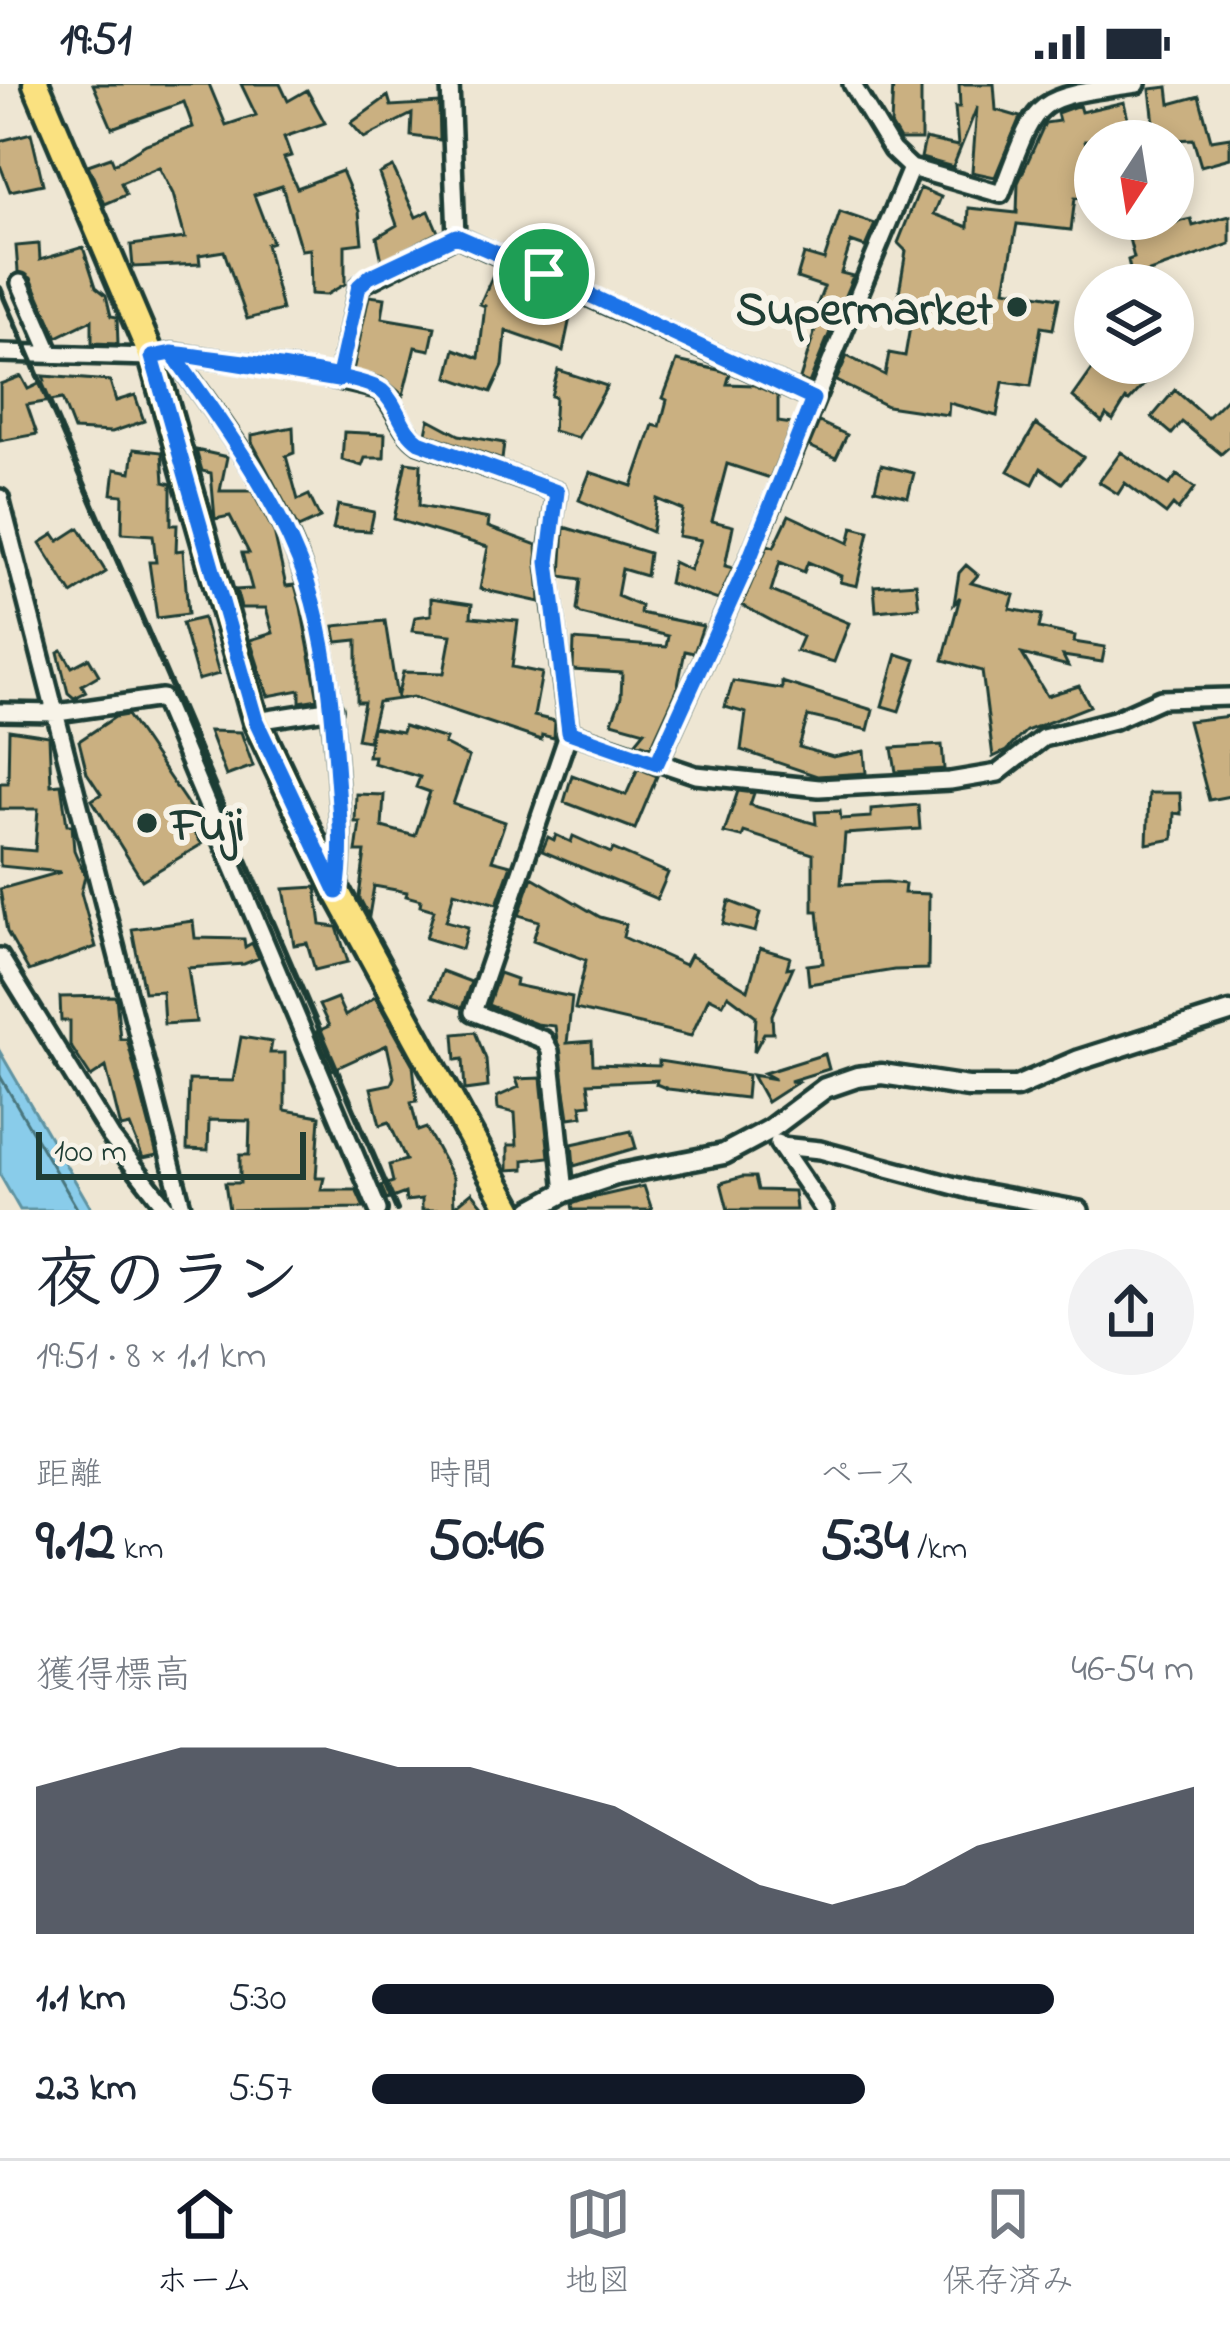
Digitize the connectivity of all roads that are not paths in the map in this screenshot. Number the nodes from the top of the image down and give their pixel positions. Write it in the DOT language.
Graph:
graph roads {
  1 [pos="36,84"];
  2 [pos="450,84"];
  3 [pos="852,84"];
  4 [pos="1136,84"];
  5 [pos="911,168"];
  6 [pos="456,236"];
  7 [pos="20,283"];
  8 [pos="0,353"];
  9 [pos="51,354"];
  10 [pos="162,355"];
  11 [pos="338,380"];
  12 [pos="813,399"];
  13 [pos="0,498"];
  14 [pos="1230,698"];
  15 [pos="332,710"];
  16 [pos="0,712"];
  17 [pos="57,713"];
  18 [pos="256,721"];
  19 [pos="569,732"];
  20 [pos="657,763"];
  21 [pos="337,892"];
  22 [pos="0,957"];
  23 [pos="1230,1012"];
  24 [pos="775,1138"];
  25 [pos="565,1192"];
  26 [pos="168,1210"];
  27 [pos="183,1210"];
  28 [pos="377,1210"];
  29 [pos="511,1210"];
  30 [pos="532,1210"];
  31 [pos="824,1210"];
  32 [pos="1080,1210"];
  1 -- 10 [label="main road"];
  2 -- 6 [label="street"];
  3 -- 5 [label="street"];
  4 -- 5 [label="street"];
  5 -- 12 [label="street"];
  6 -- 11 [label="street"];
  6 -- 12 [label="street"];
  7 -- 9 [label="street"];
  8 -- 9 [label="street"];
  9 -- 10 [label="street"];
  10 -- 11 [label="street"];
  10 -- 15 [label="street"];
  10 -- 18 [label="main road"];
  11 -- 19 [label="street"];
  12 -- 20 [label="street"];
  13 -- 17 [label="street"];
  14 -- 20 [label="street"];
  15 -- 18 [label="street"];
  15 -- 21 [label="street"];
  16 -- 17 [label="street"];
  17 -- 27 [label="street"];
  17 -- 28 [label="street"];
  18 -- 21 [label="main road"];
  19 -- 20 [label="street"];
  19 -- 25 [label="street"];
  21 -- 29 [label="main road"];
  22 -- 26 [label="street"];
  23 -- 24 [label="street"];
  24 -- 25 [label="street"];
  24 -- 31 [label="street"];
  24 -- 32 [label="street"];
  25 -- 30 [label="street"];
}
